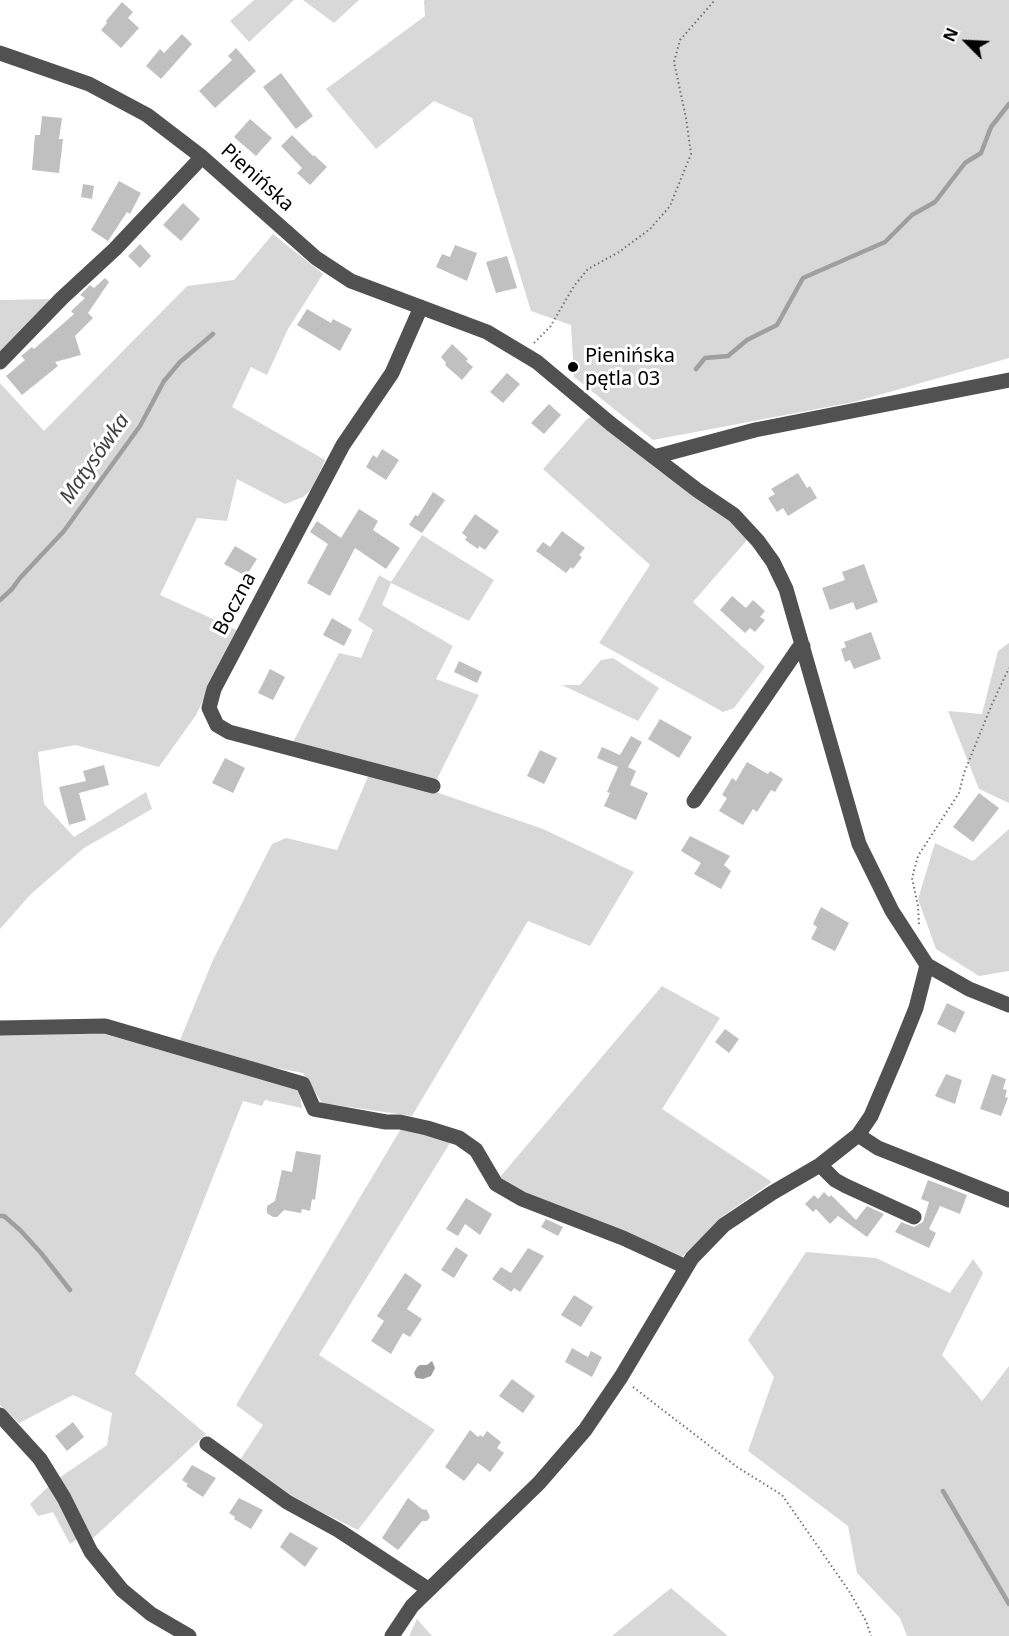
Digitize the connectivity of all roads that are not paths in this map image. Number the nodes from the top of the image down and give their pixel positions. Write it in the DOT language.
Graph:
graph roads {
  1 [pos="0,53"];
  2 [pos="202,157"];
  3 [pos="421,307"];
  4 [pos="0,362"];
  5 [pos="1009,380"];
  6 [pos="654,457"];
  7 [pos="802,646"];
  8 [pos="433,786"];
  9 [pos="694,801"];
  10 [pos="927,965"];
  11 [pos="1009,1005"];
  12 [pos="0,1028"];
  13 [pos="858,1135"];
  14 [pos="820,1165"];
  15 [pos="1009,1200"];
  16 [pos="914,1217"];
  17 [pos="686,1267"];
  18 [pos="0,1415"];
  19 [pos="207,1444"];
  20 [pos="428,1589"];
  21 [pos="189,1636"];
  22 [pos="392,1636"];
  1 -- 2 [label="street, Pienińska"];
  2 -- 3 [label="street, Pienińska"];
  2 -- 4 [label="street"];
  3 -- 6 [label="street, Pienińska"];
  3 -- 8 [label="street, Boczna"];
  5 -- 6 [label="street"];
  6 -- 7 [label="street, Pienińska"];
  7 -- 9 [label="street"];
  7 -- 10 [label="street, Pienińska"];
  10 -- 11 [label="street"];
  10 -- 13 [label="street"];
  12 -- 17 [label="street"];
  13 -- 14 [label="street"];
  13 -- 15 [label="street"];
  14 -- 16 [label="street"];
  14 -- 17 [label="street"];
  17 -- 20 [label="street"];
  18 -- 21 [label="street"];
  19 -- 20 [label="street"];
  20 -- 22 [label="street"];
}
